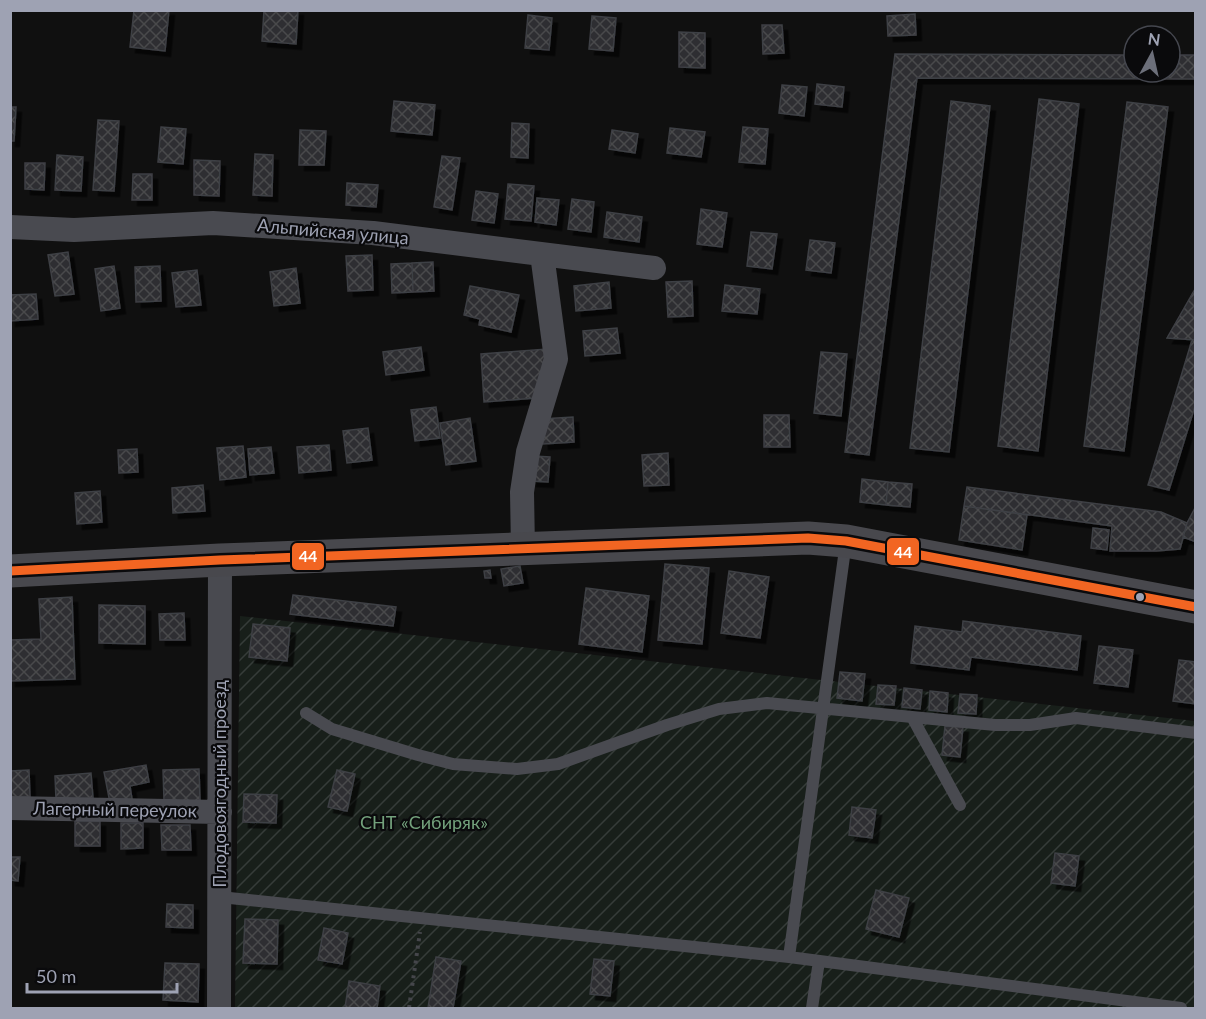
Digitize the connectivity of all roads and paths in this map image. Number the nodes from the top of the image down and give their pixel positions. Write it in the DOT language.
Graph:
graph roads {
  1 [pos="10,227"];
  2 [pos="542,254"];
  3 [pos="654,268"];
  4 [pos="846,541"];
  5 [pos="523,549"];
  6 [pos="220,560"];
  7 [pos="10,571"];
  8 [pos="1193,603"];
  9 [pos="823,709"];
  10 [pos="306,713"];
  11 [pos="912,717"];
  12 [pos="1196,733"];
  13 [pos="960,805"];
  14 [pos="10,808"];
  15 [pos="220,812"];
  16 [pos="220,897"];
  17 [pos="420,928"];
  18 [pos="789,957"];
  19 [pos="819,961"];
  20 [pos="219,1008"];
  21 [pos="409,1008"];
  22 [pos="812,1008"];
  23 [pos="1181,1008"];
  1 -- 2 [label="street, Альпийская улица"];
  2 -- 3 [label="street, Альпийская улица"];
  2 -- 5 [label="street"];
  4 -- 5 [label="main road"];
  4 -- 8 [label="main road"];
  4 -- 9 [label="lane"];
  5 -- 6 [label="main road"];
  6 -- 7 [label="main road"];
  6 -- 15 [label="street, Плодовоягодный проезд"];
  9 -- 10 [label="lane"];
  9 -- 11 [label="lane"];
  9 -- 18 [label="lane"];
  11 -- 12 [label="lane"];
  11 -- 13 [label="lane"];
  14 -- 15 [label="street, Лагерный переулок"];
  15 -- 16 [label="street, Плодовоягодный проезд"];
  16 -- 18 [label="lane"];
  16 -- 20 [label="street, Плодовоягодный проезд"];
  17 -- 21 [label="path"];
  18 -- 19 [label="lane"];
  19 -- 22 [label="lane"];
  19 -- 23 [label="lane"];
}
